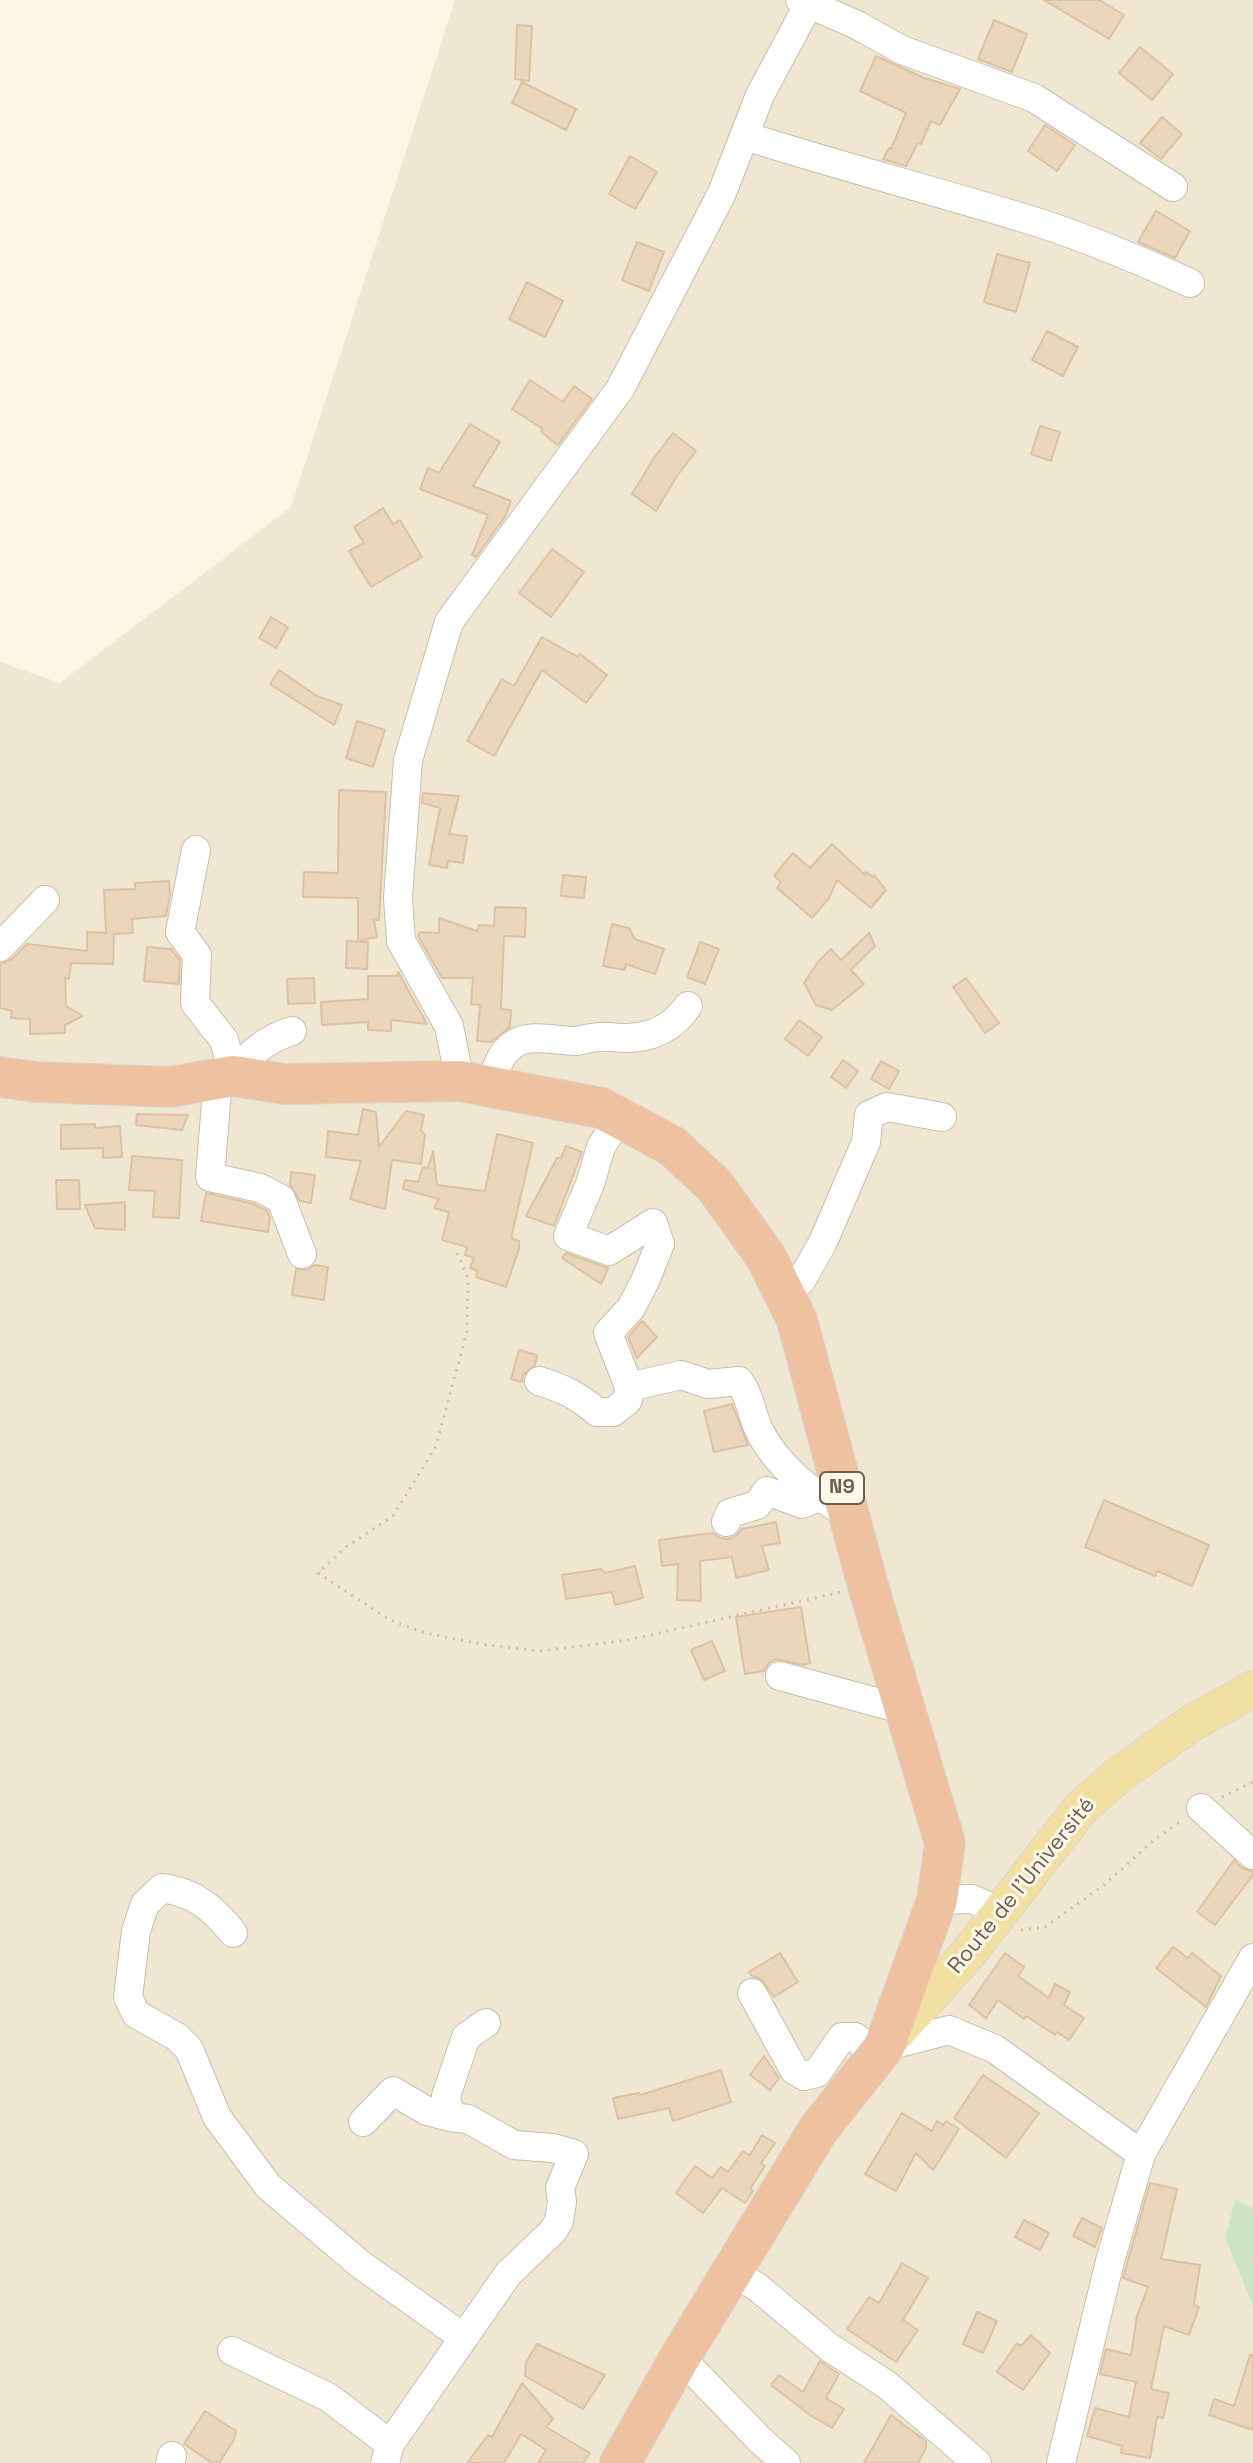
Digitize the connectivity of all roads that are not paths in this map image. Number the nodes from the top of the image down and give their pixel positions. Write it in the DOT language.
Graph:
graph roads {
  1 [pos="806,2"];
  2 [pos="745,136"];
  3 [pos="1173,187"];
  4 [pos="1190,283"];
  5 [pos="196,850"];
  6 [pos="45,900"];
  7 [pos="0,947"];
  8 [pos="688,1006"];
  9 [pos="292,1031"];
  10 [pos="0,1077"];
  11 [pos="226,1077"];
  12 [pos="475,1084"];
  13 [pos="942,1117"];
  14 [pos="619,1118"];
  15 [pos="302,1254"];
  16 [pos="782,1295"];
  17 [pos="539,1381"];
  18 [pos="629,1387"];
  19 [pos="834,1506"];
  20 [pos="726,1522"];
  21 [pos="780,1676"];
  22 [pos="1253,1689"];
  23 [pos="905,1710"];
  24 [pos="1201,1808"];
  25 [pos="1253,1855"];
  26 [pos="937,1900"];
  27 [pos="999,1911"];
  28 [pos="233,1933"];
  29 [pos="1253,1958"];
  30 [pos="752,1993"];
  31 [pos="486,2023"];
  32 [pos="880,2052"];
  33 [pos="450,2117"];
  34 [pos="363,2122"];
  35 [pos="1141,2154"];
  36 [pos="731,2273"];
  37 [pos="464,2338"];
  38 [pos="232,2351"];
  39 [pos="680,2357"];
  40 [pos="388,2454"];
  41 [pos="620,2463"];
  42 [pos="786,2463"];
  43 [pos="977,2463"];
  44 [pos="1061,2463"];
  1 -- 2 [label="street"];
  1 -- 3 [label="street"];
  2 -- 4 [label="street"];
  2 -- 12 [label="street"];
  5 -- 11 [label="street"];
  6 -- 7 [label="street"];
  8 -- 12 [label="street"];
  9 -- 11 [label="street"];
  10 -- 11 [label="highway, N9"];
  11 -- 12 [label="highway, N9"];
  11 -- 15 [label="street"];
  12 -- 14 [label="highway, N9"];
  13 -- 16 [label="street"];
  14 -- 16 [label="highway, N9"];
  14 -- 18 [label="street"];
  16 -- 19 [label="highway, N9"];
  17 -- 18 [label="street"];
  18 -- 19 [label="street"];
  19 -- 20 [label="street"];
  19 -- 23 [label="highway, N9"];
  21 -- 23 [label="street"];
  22 -- 27 [label="main road, Route de l'Université"];
  23 -- 26 [label="highway, N9"];
  24 -- 25 [label="street"];
  26 -- 27 [label="street"];
  26 -- 32 [label="highway, N9"];
  27 -- 32 [label="main road, Route de l'Université"];
  28 -- 37 [label="street"];
  29 -- 35 [label="street"];
  30 -- 32 [label="street"];
  31 -- 33 [label="street"];
  32 -- 35 [label="street"];
  32 -- 36 [label="highway, N9"];
  33 -- 34 [label="street"];
  33 -- 37 [label="street"];
  35 -- 44 [label="street"];
  36 -- 39 [label="highway, N9"];
  36 -- 43 [label="street"];
  37 -- 40 [label="street"];
  38 -- 40 [label="street"];
  39 -- 41 [label="highway, N9"];
  39 -- 42 [label="street"];
}
